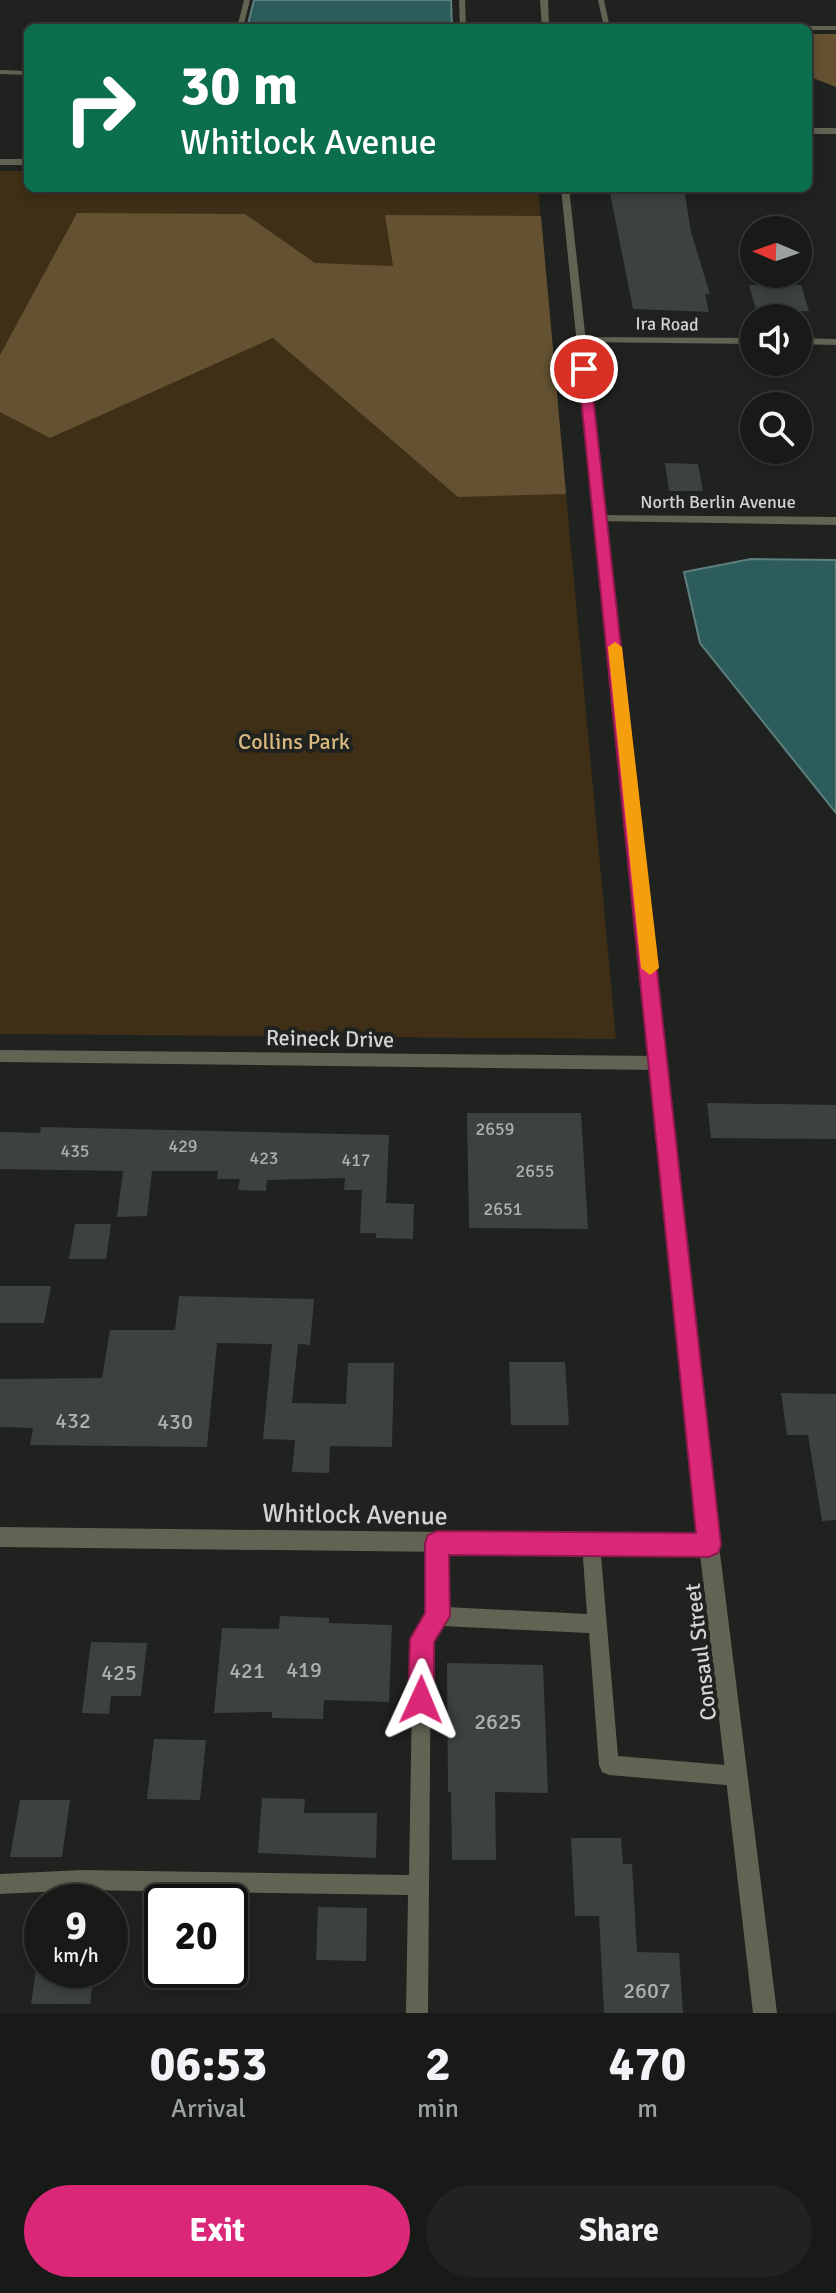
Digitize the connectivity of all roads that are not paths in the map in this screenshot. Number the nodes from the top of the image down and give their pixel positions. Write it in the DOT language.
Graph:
graph roads {
  1 [pos="247,0"];
  2 [pos="462,0"];
  3 [pos="544,0"];
  4 [pos="601,0"];
  5 [pos="241,24"];
  6 [pos="463,24"];
  7 [pos="546,24"];
  8 [pos="606,24"];
  9 [pos="812,28"];
  10 [pos="836,28"];
  11 [pos="0,72"];
  12 [pos="24,73"];
  13 [pos="812,131"];
  14 [pos="836,131"];
  15 [pos="0,162"];
  16 [pos="24,162"];
  17 [pos="565,192"];
  18 [pos="580,339"];
  19 [pos="740,341"];
  20 [pos="812,341"];
  21 [pos="836,342"];
  22 [pos="600,519"];
  23 [pos="836,521"];
  24 [pos="0,1056"];
  25 [pos="660,1063"];
  26 [pos="0,1537"];
  27 [pos="437,1543"];
  28 [pos="591,1544"];
  29 [pos="709,1545"];
  30 [pos="437,1616"];
  31 [pos="597,1624"];
  32 [pos="737,1776"];
  33 [pos="0,1884"];
  34 [pos="417,1885"];
  35 [pos="417,2013"];
  36 [pos="765,2013"];
  1 -- 5 [label="lane"];
  2 -- 6 [label="lane"];
  3 -- 7 [label="street"];
  4 -- 8 [label="lane"];
  9 -- 10 [label="street"];
  11 -- 12 [label="lane"];
  13 -- 14 [label="street"];
  15 -- 16 [label="street"];
  17 -- 18 [label="street, Consaul Street"];
  18 -- 19 [label="street, Ira Road"];
  18 -- 22 [label="street, Consaul Street"];
  20 -- 21 [label="street"];
  22 -- 23 [label="street, North Berlin Avenue"];
  22 -- 25 [label="street, Consaul Street"];
  24 -- 25 [label="street, Reineck Drive"];
  25 -- 29 [label="street, Consaul Street"];
  26 -- 27 [label="street, Whitlock Avenue"];
  27 -- 28 [label="street, Whitlock Avenue"];
  27 -- 30 [label="lane"];
  28 -- 29 [label="street, Whitlock Avenue"];
  28 -- 31 [label="lane"];
  29 -- 32 [label="street, Consaul Street"];
  30 -- 31 [label="lane"];
  30 -- 34 [label="lane"];
  31 -- 32 [label="lane"];
  32 -- 36 [label="street, Consaul Street"];
  33 -- 34 [label="lane"];
  34 -- 35 [label="lane"];
}
